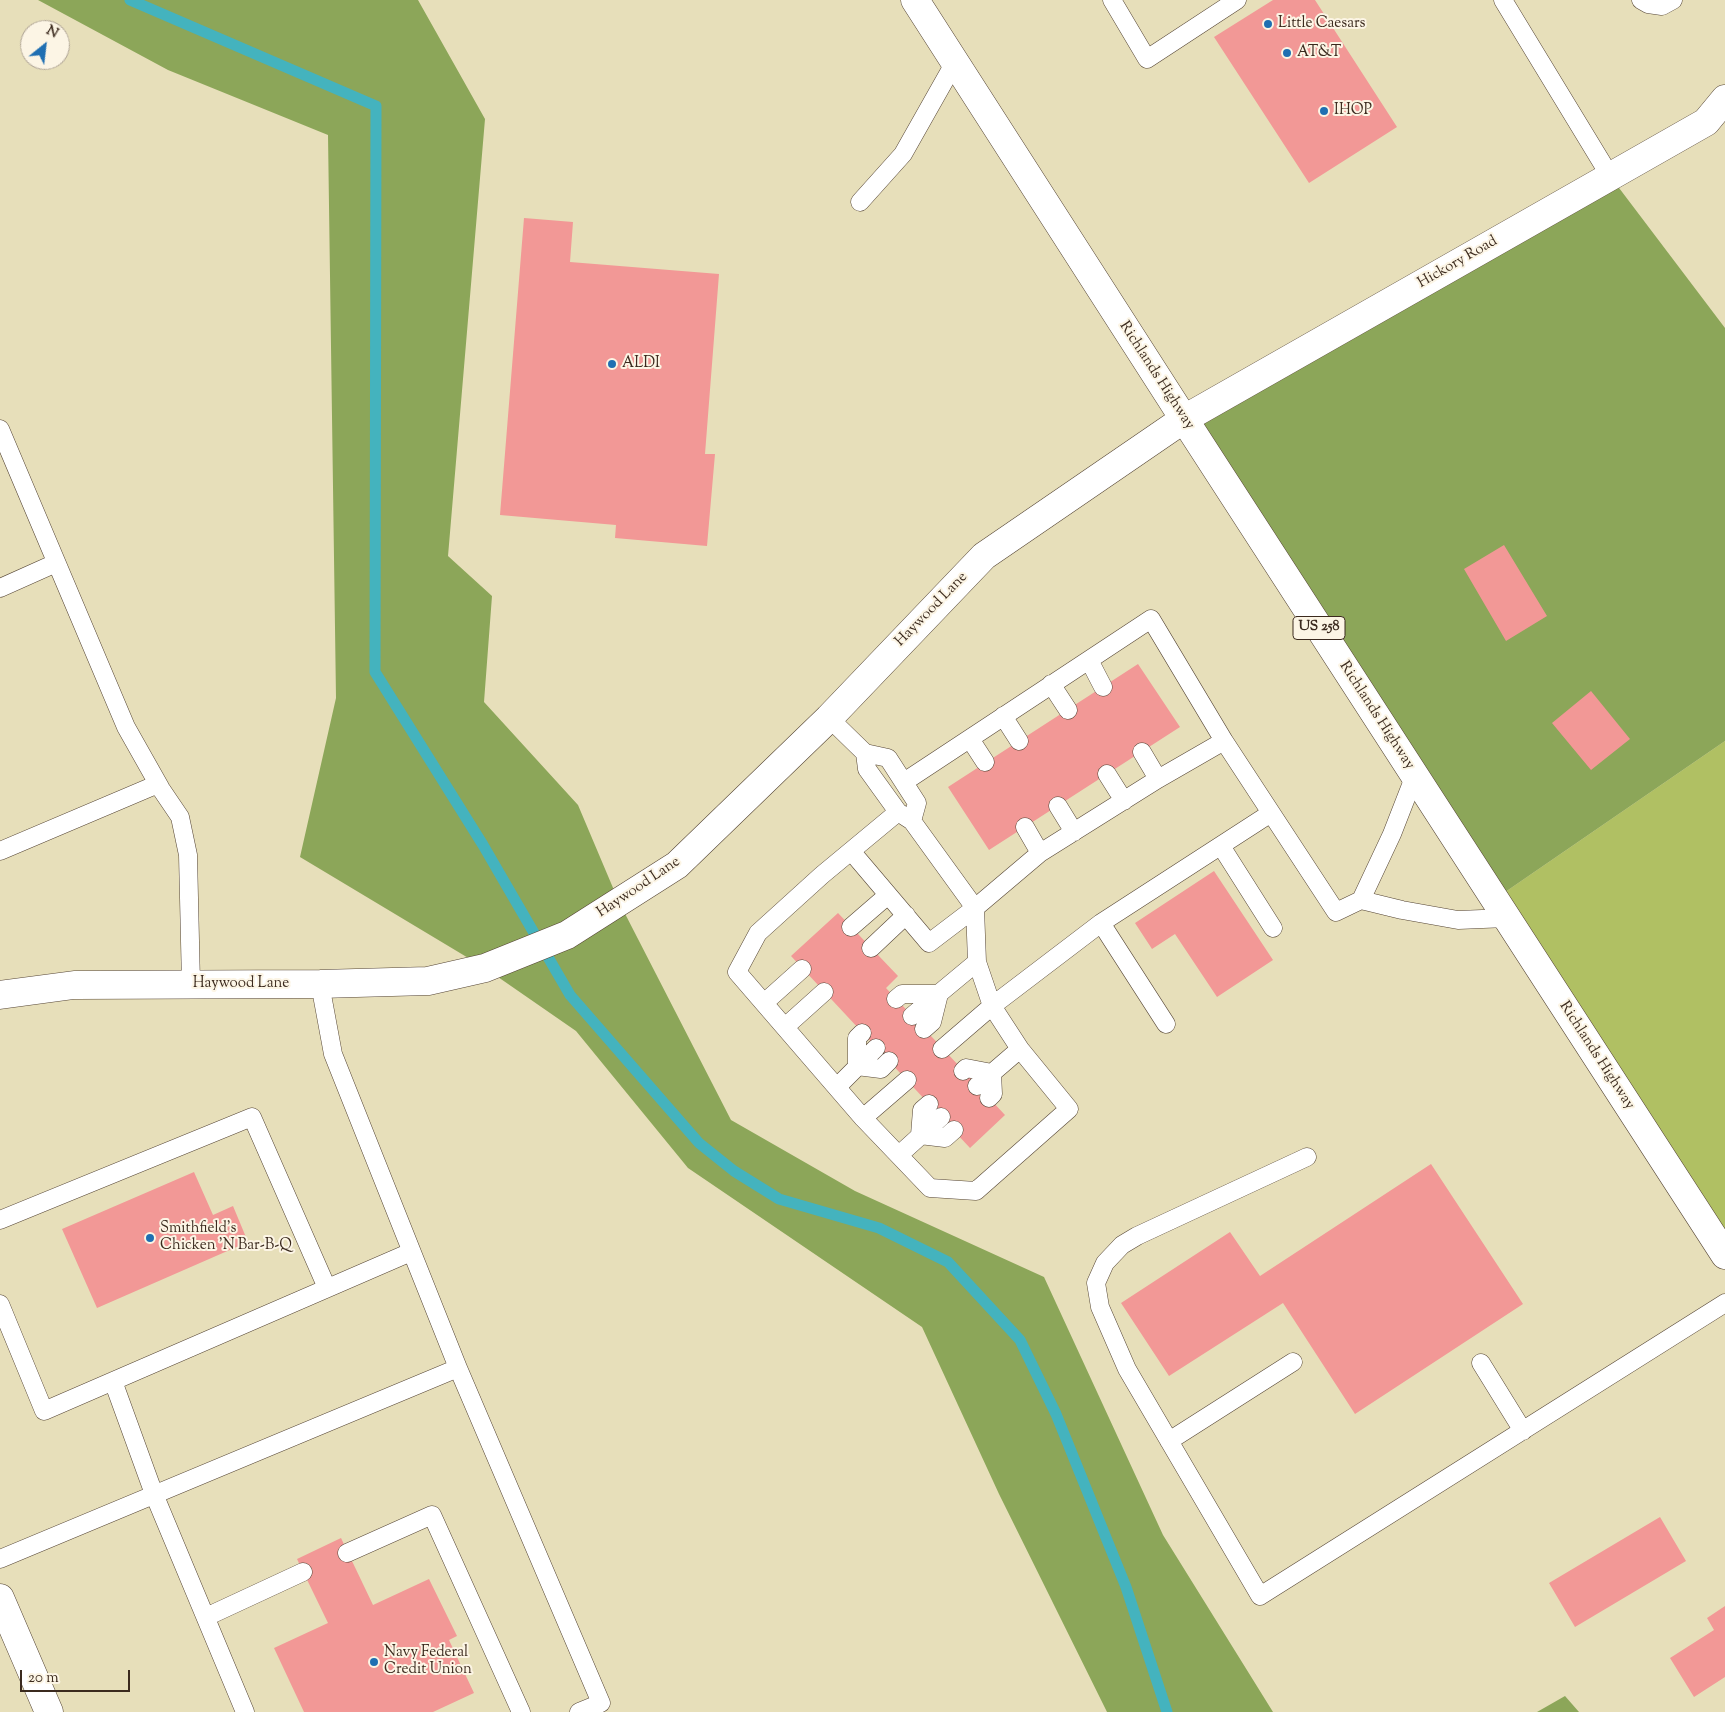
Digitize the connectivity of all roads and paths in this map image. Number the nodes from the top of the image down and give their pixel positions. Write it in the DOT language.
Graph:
graph roads {
  1 [pos="915,0"];
  2 [pos="1112,0"];
  3 [pos="1237,0"];
  4 [pos="1502,0"];
  5 [pos="1641,0"];
  6 [pos="1674,0"];
  7 [pos="955,62"];
  8 [pos="1725,99"];
  9 [pos="1610,176"];
  10 [pos="860,202"];
  11 [pos="1184,419"];
  12 [pos="0,429"];
  13 [pos="56,562"];
  14 [pos="0,588"];
  15 [pos="1088,660"];
  16 [pos="1051,684"];
  17 [pos="1103,687"];
  18 [pos="1068,710"];
  19 [pos="1003,716"];
  20 [pos="829,718"];
  21 [pos="970,739"];
  22 [pos="1019,741"];
  23 [pos="1224,741"];
  24 [pos="1142,752"];
  25 [pos="865,753"];
  26 [pos="985,762"];
  27 [pos="1107,774"];
  28 [pos="1415,775"];
  29 [pos="1158,779"];
  30 [pos="904,782"];
  31 [pos="158,784"];
  32 [pos="1124,801"];
  33 [pos="1058,806"];
  34 [pos="1272,813"];
  35 [pos="905,817"];
  36 [pos="1025,827"];
  37 [pos="1074,832"];
  38 [pos="1221,846"];
  39 [pos="0,851"];
  40 [pos="851,851"];
  41 [pos="1040,853"];
  42 [pos="888,895"];
  43 [pos="1361,900"];
  44 [pos="975,908"];
  45 [pos="906,915"];
  46 [pos="1508,918"];
  47 [pos="1101,923"];
  48 [pos="851,927"];
  49 [pos="1273,928"];
  50 [pos="871,948"];
  51 [pos="977,962"];
  52 [pos="802,969"];
  53 [pos="191,984"];
  54 [pos="320,984"];
  55 [pos="824,992"];
  56 [pos="939,994"];
  57 [pos="0,995"];
  58 [pos="896,999"];
  59 [pos="764,1003"];
  60 [pos="992,1006"];
  61 [pos="918,1022"];
  62 [pos="1166,1024"];
  63 [pos="785,1028"];
  64 [pos="862,1033"];
  65 [pos="876,1048"];
  66 [pos="942,1049"];
  67 [pos="1020,1049"];
  68 [pos="889,1061"];
  69 [pos="856,1066"];
  70 [pos="963,1071"];
  71 [pos="992,1074"];
  72 [pos="907,1080"];
  73 [pos="836,1087"];
  74 [pos="983,1092"];
  75 [pos="929,1104"];
  76 [pos="941,1117"];
  77 [pos="863,1118"];
  78 [pos="954,1130"];
  79 [pos="920,1135"];
  80 [pos="900,1154"];
  81 [pos="1307,1157"];
  82 [pos="0,1220"];
  83 [pos="411,1252"];
  84 [pos="1725,1255"];
  85 [pos="327,1288"];
  86 [pos="1725,1303"];
  87 [pos="0,1304"];
  88 [pos="1294,1362"];
  89 [pos="1481,1363"];
  90 [pos="458,1368"];
  91 [pos="112,1381"];
  92 [pos="1523,1431"];
  93 [pos="1170,1441"];
  94 [pos="154,1494"];
  95 [pos="347,1552"];
  96 [pos="0,1558"];
  97 [pos="303,1572"];
  98 [pos="0,1598"];
  99 [pos="206,1618"];
  100 [pos="49,1712"];
  101 [pos="245,1712"];
  102 [pos="521,1712"];
  103 [pos="579,1712"];
  1 -- 7 [label="street, Richlands Highway / US 258"];
  2 -- 3 [label="lane"];
  4 -- 9 [label="lane"];
  5 -- 6 [label="lane"];
  7 -- 10 [label="lane"];
  7 -- 11 [label="street, Richlands Highway / US 258"];
  8 -- 9 [label="street, Hickory Road"];
  9 -- 11 [label="street, Hickory Road"];
  11 -- 20 [label="street, Haywood Lane"];
  11 -- 28 [label="street, Richlands Highway / US 258"];
  12 -- 13 [label="lane"];
  13 -- 14 [label="lane"];
  13 -- 31 [label="lane"];
  15 -- 16 [label="lane"];
  15 -- 17 [label="lane"];
  15 -- 23 [label="lane"];
  16 -- 18 [label="lane"];
  16 -- 19 [label="lane"];
  19 -- 21 [label="lane"];
  19 -- 22 [label="lane"];
  20 -- 25 [label="lane"];
  20 -- 54 [label="street, Haywood Lane"];
  21 -- 26 [label="lane"];
  21 -- 30 [label="lane"];
  23 -- 29 [label="lane"];
  23 -- 34 [label="lane"];
  24 -- 29 [label="lane"];
  25 -- 30 [label="lane"];
  25 -- 35 [label="lane"];
  27 -- 32 [label="lane"];
  28 -- 43 [label="lane"];
  28 -- 46 [label="street, Richlands Highway / US 258"];
  29 -- 32 [label="lane"];
  30 -- 35 [label="lane"];
  31 -- 39 [label="lane"];
  31 -- 53 [label="lane"];
  32 -- 37 [label="lane"];
  33 -- 37 [label="lane"];
  34 -- 38 [label="lane"];
  34 -- 43 [label="lane"];
  35 -- 40 [label="lane"];
  35 -- 44 [label="lane"];
  36 -- 41 [label="lane"];
  37 -- 41 [label="lane"];
  38 -- 47 [label="lane"];
  38 -- 49 [label="lane"];
  40 -- 42 [label="lane"];
  40 -- 59 [label="lane"];
  41 -- 44 [label="lane"];
  42 -- 45 [label="lane"];
  42 -- 48 [label="lane"];
  43 -- 46 [label="lane"];
  44 -- 45 [label="lane"];
  44 -- 51 [label="lane"];
  45 -- 50 [label="lane"];
  46 -- 84 [label="street, Richlands Highway / US 258"];
  47 -- 60 [label="lane"];
  47 -- 62 [label="lane"];
  51 -- 56 [label="lane"];
  51 -- 60 [label="lane"];
  52 -- 59 [label="lane"];
  53 -- 54 [label="street, Haywood Lane"];
  53 -- 57 [label="street, Haywood Lane"];
  54 -- 83 [label="lane"];
  55 -- 63 [label="lane"];
  56 -- 58 [label="lane"];
  56 -- 61 [label="lane"];
  59 -- 63 [label="lane"];
  60 -- 66 [label="lane"];
  60 -- 67 [label="lane"];
  63 -- 73 [label="lane"];
  64 -- 69 [label="lane"];
  65 -- 69 [label="lane"];
  67 -- 71 [label="lane"];
  67 -- 80 [label="lane"];
  68 -- 69 [label="lane"];
  69 -- 73 [label="lane"];
  70 -- 71 [label="lane"];
  71 -- 74 [label="lane"];
  72 -- 77 [label="lane"];
  73 -- 77 [label="lane"];
  75 -- 79 [label="lane"];
  76 -- 79 [label="lane"];
  77 -- 80 [label="lane"];
  78 -- 79 [label="lane"];
  79 -- 80 [label="lane"];
  81 -- 93 [label="lane"];
  82 -- 85 [label="lane"];
  83 -- 85 [label="lane"];
  83 -- 90 [label="lane"];
  85 -- 91 [label="lane"];
  86 -- 92 [label="lane"];
  87 -- 91 [label="lane"];
  88 -- 93 [label="lane"];
  89 -- 92 [label="lane"];
  90 -- 94 [label="lane"];
  90 -- 103 [label="lane"];
  91 -- 94 [label="lane"];
  92 -- 93 [label="lane"];
  94 -- 96 [label="lane"];
  94 -- 99 [label="lane"];
  95 -- 102 [label="lane"];
  97 -- 99 [label="lane"];
  98 -- 100 [label="street"];
  99 -- 101 [label="lane"];
}
